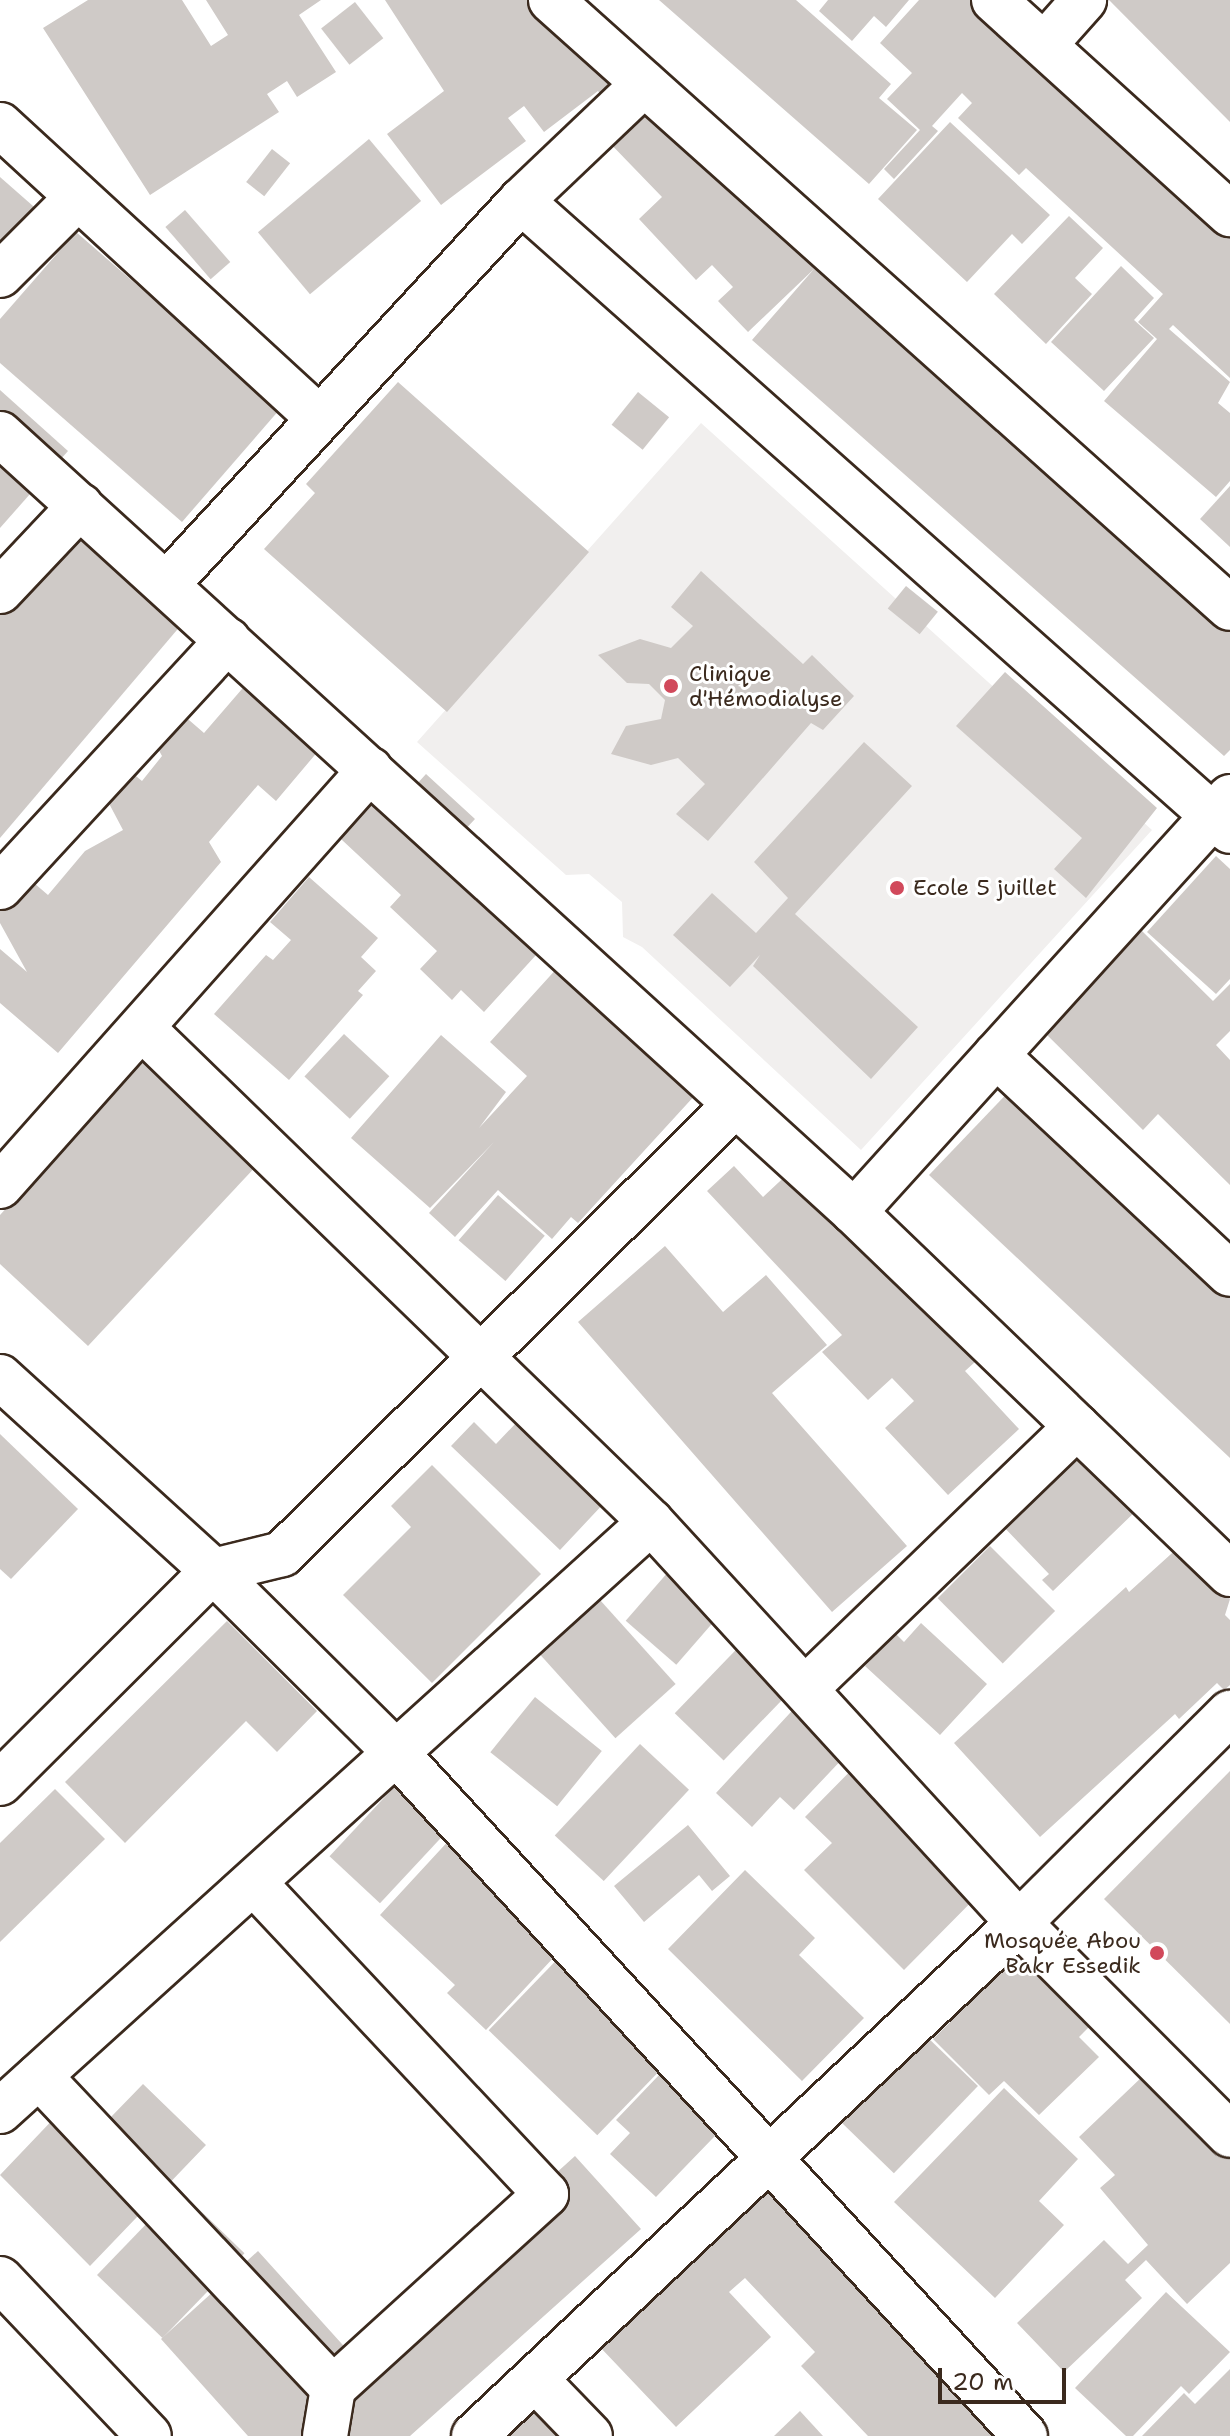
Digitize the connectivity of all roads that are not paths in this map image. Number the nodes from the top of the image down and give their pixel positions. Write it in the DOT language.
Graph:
graph roads {
  1 [pos="551,0"];
  2 [pos="994,0"];
  3 [pos="1084,0"];
  4 [pos="1045,44"];
  5 [pos="644,84"];
  6 [pos="0,125"];
  7 [pos="77,198"];
  8 [pos="521,201"];
  9 [pos="1230,214"];
  10 [pos="0,275"];
  11 [pos="317,417"];
  12 [pos="0,434"];
  13 [pos="80,506"];
  14 [pos="167,584"];
  15 [pos="0,591"];
  16 [pos="1230,608"];
  17 [pos="228,640"];
  18 [pos="370,770"];
  19 [pos="1225,815"];
  20 [pos="0,887"];
  21 [pos="144,1030"];
  22 [pos="996,1055"];
  23 [pos="736,1104"];
  24 [pos="0,1186"];
  25 [pos="854,1212"];
  26 [pos="1230,1274"];
  27 [pos="483,1359"];
  28 [pos="0,1377"];
  29 [pos="1077,1426"];
  30 [pos="651,1522"];
  31 [pos="213,1571"];
  32 [pos="1230,1574"];
  33 [pos="805,1689"];
  34 [pos="1230,1713"];
  35 [pos="397,1754"];
  36 [pos="0,1783"];
  37 [pos="254,1883"];
  38 [pos="1019,1923"];
  39 [pos="39,2076"];
  40 [pos="0,2111"];
  41 [pos="1230,2135"];
  42 [pos="770,2158"];
  43 [pos="0,2279"];
  44 [pos="535,2379"];
  45 [pos="333,2388"];
  46 [pos="149,2436"];
  47 [pos="325,2436"];
  48 [pos="474,2436"];
  49 [pos="590,2436"];
  50 [pos="1025,2436"];
  1 -- 5 [label="street"];
  2 -- 4 [label="street"];
  3 -- 4 [label="street"];
  4 -- 9 [label="street"];
  5 -- 8 [label="street"];
  5 -- 16 [label="street"];
  6 -- 7 [label="street"];
  7 -- 10 [label="street"];
  7 -- 11 [label="street"];
  8 -- 11 [label="street"];
  8 -- 19 [label="street"];
  11 -- 14 [label="street"];
  12 -- 13 [label="street"];
  13 -- 14 [label="street"];
  13 -- 15 [label="street"];
  14 -- 17 [label="street"];
  17 -- 18 [label="street"];
  17 -- 20 [label="street"];
  18 -- 21 [label="street"];
  18 -- 23 [label="street"];
  19 -- 22 [label="street"];
  21 -- 24 [label="street"];
  21 -- 27 [label="street"];
  22 -- 25 [label="street"];
  22 -- 26 [label="street"];
  23 -- 25 [label="street"];
  23 -- 27 [label="street"];
  25 -- 29 [label="street"];
  27 -- 30 [label="street"];
  27 -- 31 [label="street"];
  28 -- 31 [label="street"];
  29 -- 32 [label="street"];
  29 -- 33 [label="street"];
  30 -- 33 [label="street"];
  30 -- 35 [label="street"];
  31 -- 35 [label="street"];
  31 -- 36 [label="street"];
  33 -- 38 [label="street"];
  34 -- 38 [label="street"];
  35 -- 37 [label="street"];
  35 -- 42 [label="street"];
  37 -- 39 [label="street"];
  37 -- 45 [label="street"];
  38 -- 41 [label="street"];
  38 -- 42 [label="street"];
  39 -- 40 [label="street"];
  39 -- 45 [label="street"];
  42 -- 44 [label="street"];
  42 -- 50 [label="street"];
  43 -- 46 [label="street"];
  44 -- 48 [label="street"];
  44 -- 49 [label="street"];
  45 -- 47 [label="street"];
}
